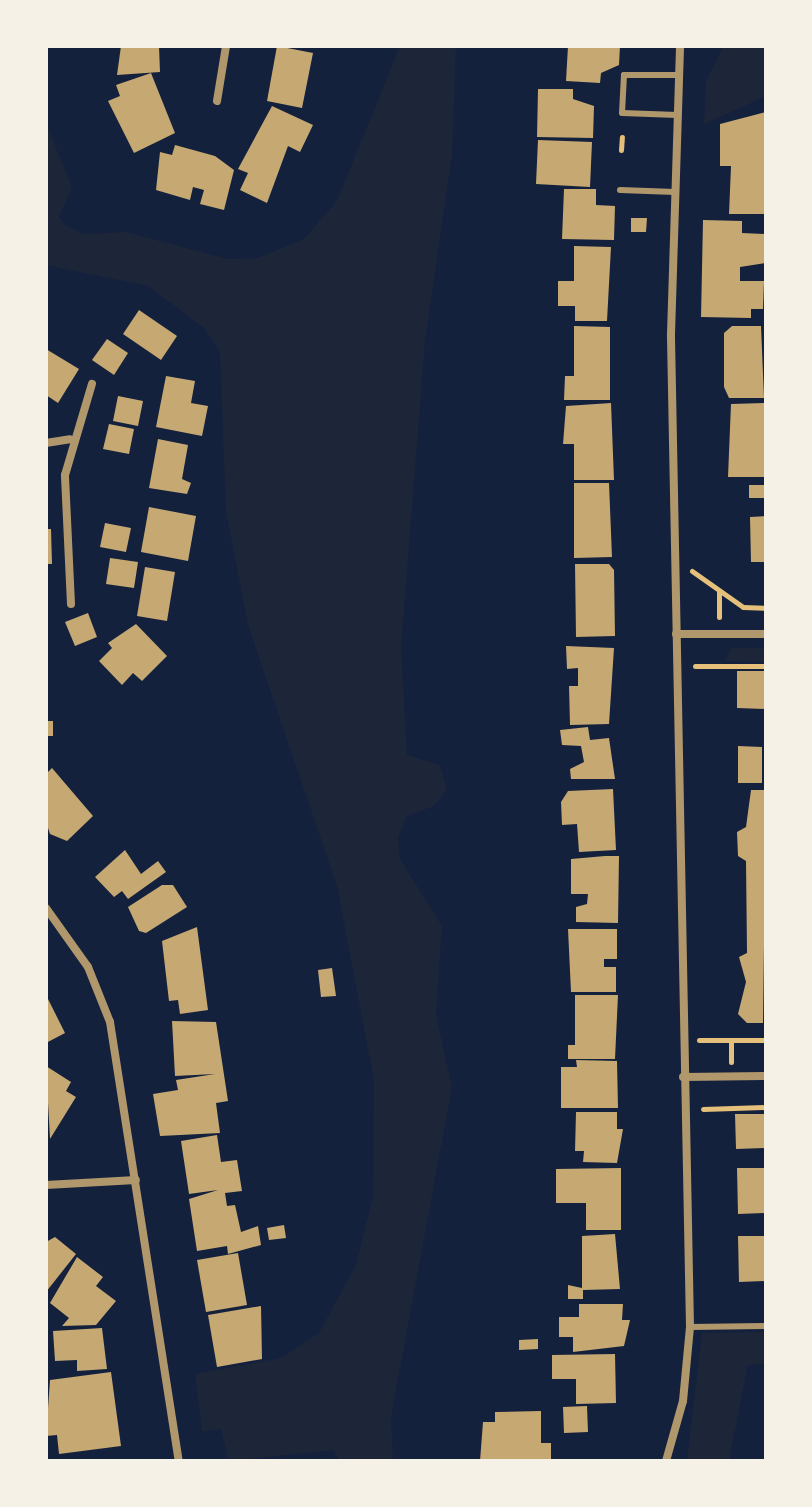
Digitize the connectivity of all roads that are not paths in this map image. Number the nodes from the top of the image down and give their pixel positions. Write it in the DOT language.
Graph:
graph roads {
  1 [pos="226,46"];
  2 [pos="680,46"];
  3 [pos="678,75"];
  4 [pos="217,101"];
  5 [pos="677,115"];
  6 [pos="620,190"];
  7 [pos="675,192"];
  8 [pos="92,384"];
  9 [pos="70,439"];
  10 [pos="48,442"];
  11 [pos="71,604"];
  12 [pos="676,634"];
  13 [pos="766,634"];
  14 [pos="46,908"];
  15 [pos="766,1076"];
  16 [pos="683,1077"];
  17 [pos="136,1180"];
  18 [pos="46,1185"];
  19 [pos="766,1326"];
  20 [pos="690,1327"];
  21 [pos="179,1461"];
  22 [pos="666,1461"];
  1 -- 4 [label="street"];
  2 -- 3 [label="street"];
  3 -- 5 [label="street"];
  3 -- 5 [label="lane"];
  5 -- 7 [label="street"];
  6 -- 7 [label="lane"];
  7 -- 12 [label="street"];
  8 -- 9 [label="street"];
  9 -- 10 [label="street"];
  9 -- 11 [label="street"];
  12 -- 13 [label="street"];
  12 -- 16 [label="street"];
  14 -- 17 [label="street"];
  15 -- 16 [label="street"];
  16 -- 20 [label="street"];
  17 -- 18 [label="street"];
  17 -- 21 [label="street"];
  19 -- 20 [label="lane"];
  20 -- 22 [label="street"];
}
